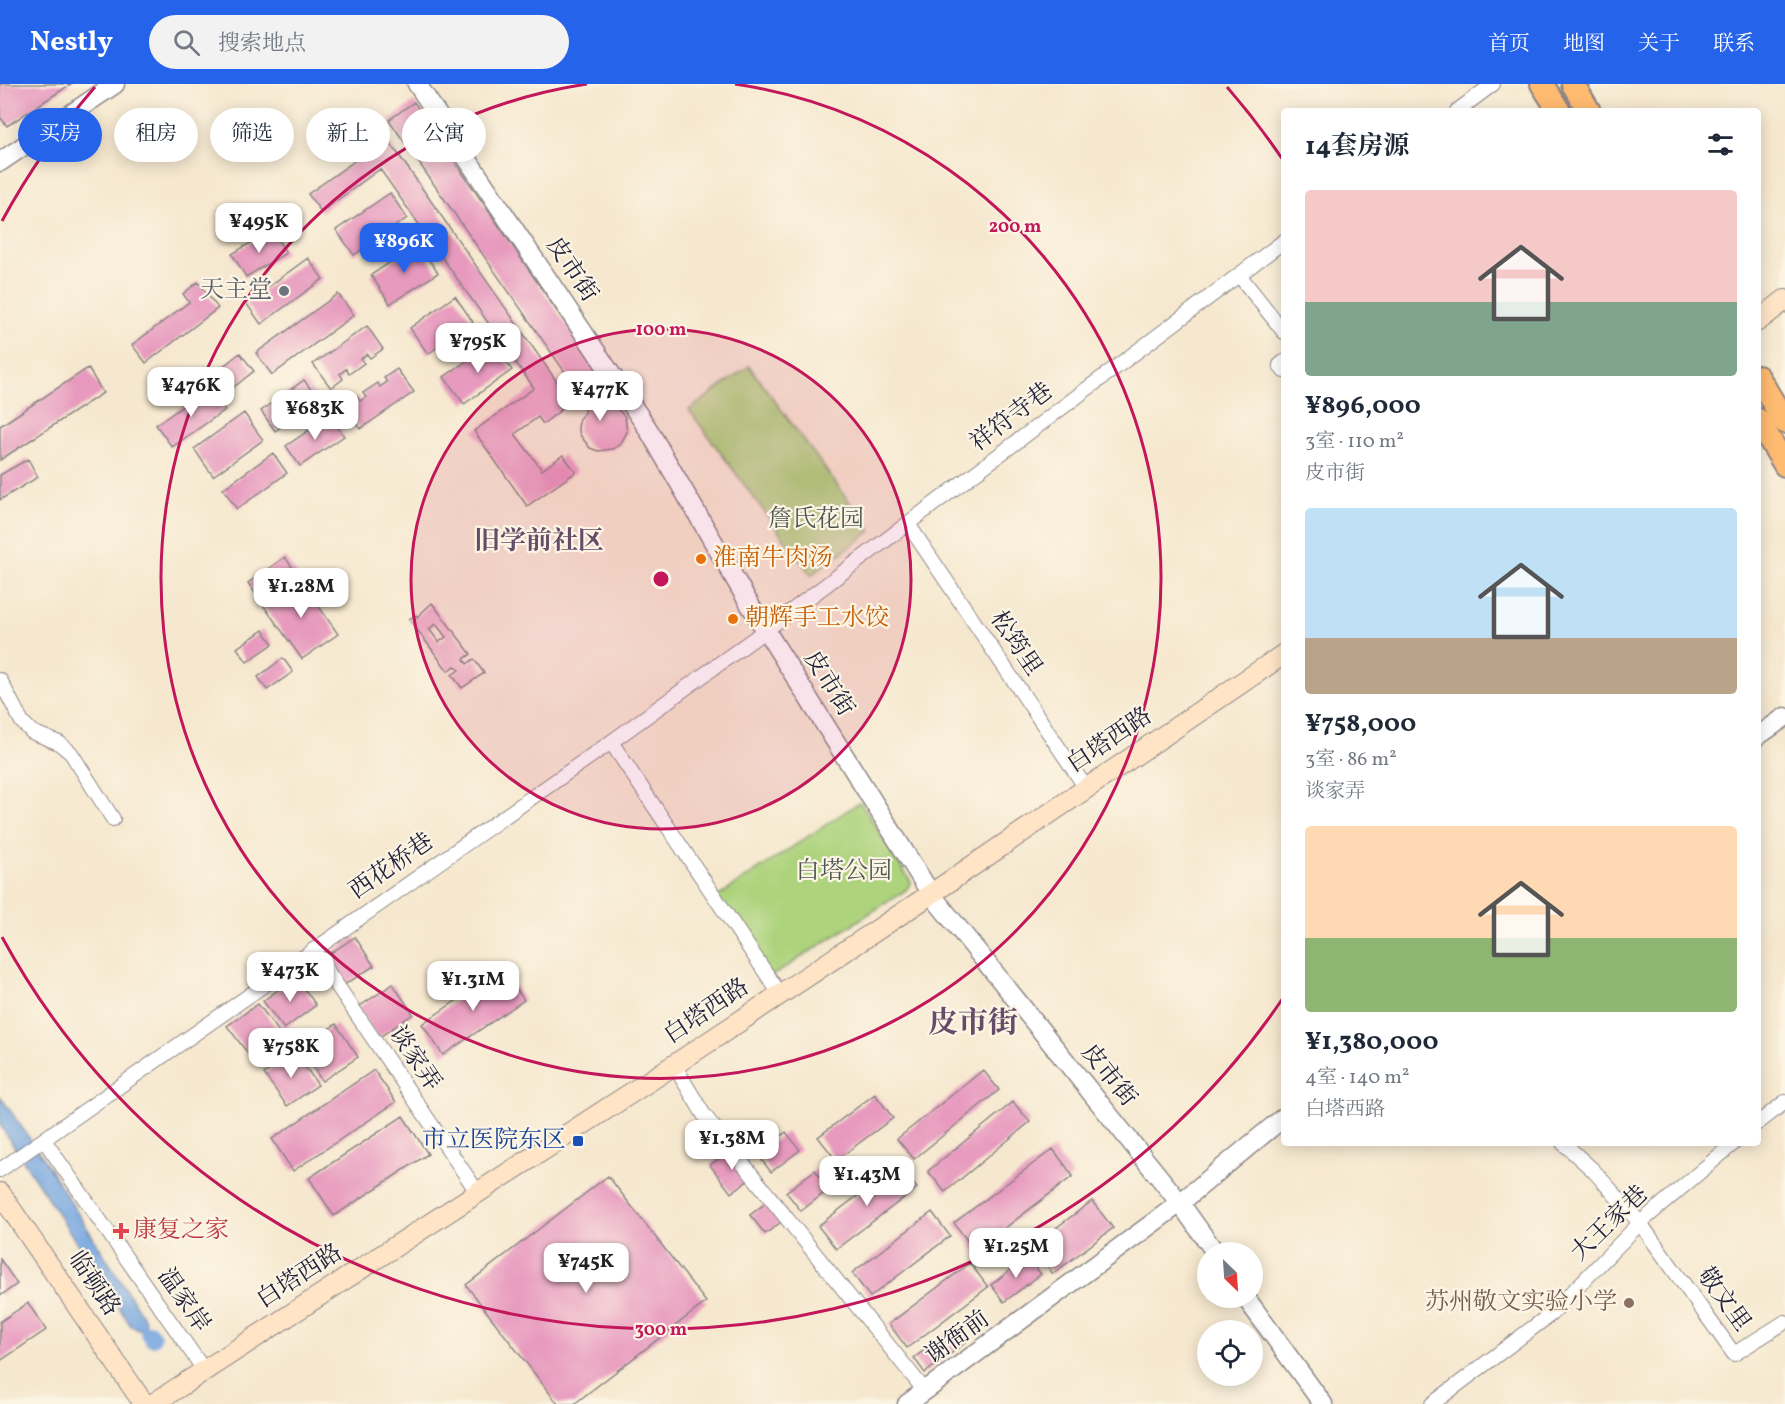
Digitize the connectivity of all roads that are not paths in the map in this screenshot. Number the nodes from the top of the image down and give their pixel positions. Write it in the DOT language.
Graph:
graph roads {
  1 [pos="115,84"];
  2 [pos="417,84"];
  3 [pos="1493,84"];
  4 [pos="1542,84"];
  5 [pos="1573,84"];
  6 [pos="1461,108"];
  7 [pos="1557,108"];
  8 [pos="1587,108"];
  9 [pos="0,162"];
  10 [pos="1281,243"];
  11 [pos="1239,275"];
  12 [pos="1785,300"];
  13 [pos="1761,319"];
  14 [pos="1281,328"];
  15 [pos="1761,382"];
  16 [pos="1785,422"];
  17 [pos="1761,425"];
  18 [pos="1785,465"];
  19 [pos="908,524"];
  20 [pos="766,630"];
  21 [pos="1281,658"];
  22 [pos="0,680"];
  23 [pos="1785,717"];
  24 [pos="1761,734"];
  25 [pos="611,742"];
  26 [pos="1086,789"];
  27 [pos="114,819"];
  28 [pos="931,894"];
  29 [pos="313,950"];
  30 [pos="780,994"];
  31 [pos="674,1065"];
  32 [pos="1785,1102"];
  33 [pos="1281,1119"];
  34 [pos="1761,1121"];
  35 [pos="41,1142"];
  36 [pos="1566,1146"];
  37 [pos="1730,1146"];
  38 [pos="0,1170"];
  39 [pos="0,1193"];
  40 [pos="478,1193"];
  41 [pos="1180,1203"];
  42 [pos="1640,1223"];
  43 [pos="1208,1242"];
  44 [pos="1253,1308"];
  45 [pos="1785,1322"];
  46 [pos="204,1370"];
  47 [pos="925,1391"];
  48 [pos="144,1404"];
  49 [pos="153,1404"];
  50 [pos="907,1404"];
  51 [pos="1323,1404"];
  52 [pos="1432,1404"];
  1 -- 9 [label="street"];
  2 -- 20 [label="street, 皮市街"];
  3 -- 6 [label="street"];
  4 -- 7 [label="main road"];
  5 -- 8 [label="main road"];
  10 -- 11 [label="street, 祥符寺巷"];
  11 -- 14 [label="street"];
  11 -- 19 [label="street, 祥符寺巷"];
  12 -- 13 [label="main road"];
  15 -- 16 [label="main road"];
  17 -- 18 [label="main road"];
  19 -- 20 [label="street, 祥符寺巷"];
  19 -- 26 [label="street, 松筠里"];
  20 -- 25 [label="street, 西花桥巷"];
  20 -- 28 [label="street, 皮市街"];
  21 -- 26 [label="main road, 白塔西路"];
  22 -- 27 [label="street"];
  23 -- 24 [label="street"];
  25 -- 29 [label="street, 西花桥巷"];
  25 -- 30 [label="street"];
  26 -- 28 [label="main road, 白塔西路"];
  28 -- 30 [label="main road, 白塔西路"];
  28 -- 41 [label="street, 皮市街"];
  29 -- 35 [label="street, 西花桥巷"];
  29 -- 40 [label="street, 谈家弄"];
  30 -- 31 [label="main road, 白塔西路"];
  31 -- 40 [label="main road, 白塔西路"];
  31 -- 47 [label="street"];
  32 -- 34 [label="street"];
  33 -- 41 [label="street, 谢衙前"];
  35 -- 38 [label="street, 西花桥巷"];
  35 -- 46 [label="street, 温家岸"];
  36 -- 42 [label="street"];
  37 -- 42 [label="street, 大王家巷"];
  39 -- 48 [label="main road, 临顿路"];
  40 -- 46 [label="main road, 白塔西路"];
  41 -- 43 [label="street, 皮市街"];
  41 -- 47 [label="street, 谢衙前"];
  42 -- 45 [label="street, 敬文里"];
  42 -- 52 [label="street, 大王家巷"];
  44 -- 51 [label="street"];
  46 -- 49 [label="main road, 白塔西路"];
  47 -- 50 [label="street, 谢衙前"];
}
